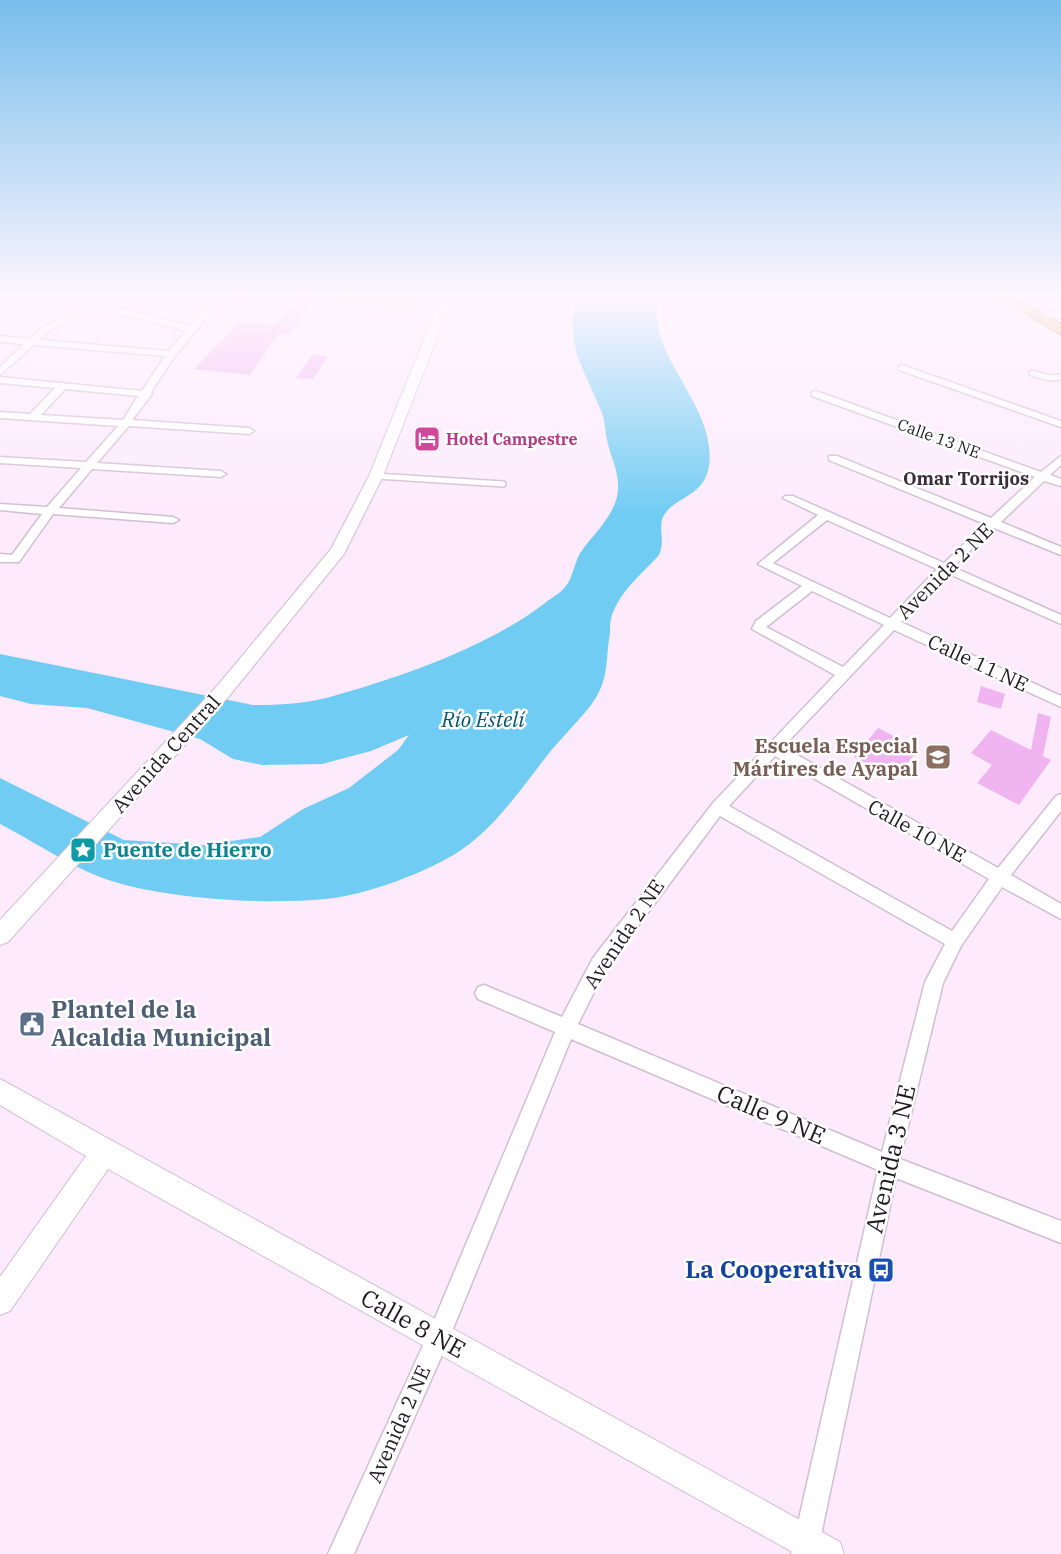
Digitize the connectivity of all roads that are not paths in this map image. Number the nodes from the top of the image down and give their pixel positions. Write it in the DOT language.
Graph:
graph roads {
  1 [pos="162,370"];
  2 [pos="418,370"];
  3 [pos="906,370"];
  4 [pos="1032,373"];
  5 [pos="1061,378"];
  6 [pos="0,380"];
  7 [pos="62,386"];
  8 [pos="147,394"];
  9 [pos="816,394"];
  10 [pos="0,415"];
  11 [pos="32,418"];
  12 [pos="125,424"];
  13 [pos="1061,424"];
  14 [pos="249,431"];
  15 [pos="833,458"];
  16 [pos="1061,459"];
  17 [pos="0,460"];
  18 [pos="91,464"];
  19 [pos="221,474"];
  20 [pos="376,476"];
  21 [pos="1043,476"];
  22 [pos="1061,483"];
  23 [pos="503,484"];
  24 [pos="789,498"];
  25 [pos="0,507"];
  26 [pos="50,511"];
  27 [pos="826,514"];
  28 [pos="173,520"];
  29 [pos="993,524"];
  30 [pos="1061,551"];
  31 [pos="0,558"];
  32 [pos="945,568"];
  33 [pos="810,586"];
  34 [pos="1061,620"];
  35 [pos="892,624"];
  36 [pos="844,674"];
  37 [pos="1061,702"];
  38 [pos="774,749"];
  39 [pos="1061,800"];
  40 [pos="718,807"];
  41 [pos="1000,877"];
  42 [pos="1061,912"];
  43 [pos="0,935"];
  44 [pos="955,941"];
  45 [pos="484,993"];
  46 [pos="566,1028"];
  47 [pos="0,1091"];
  48 [pos="104,1152"];
  49 [pos="889,1165"];
  50 [pos="1061,1232"];
  51 [pos="0,1301"];
  52 [pos="438,1338"];
  53 [pos="813,1550"];
  54 [pos="341,1554"];
  1 -- 8 [label="street"];
  2 -- 20 [label="street, Avenida Central"];
  3 -- 13 [label="street"];
  4 -- 5 [label="lane"];
  6 -- 7 [label="street"];
  7 -- 8 [label="street"];
  7 -- 11 [label="street"];
  8 -- 12 [label="street"];
  9 -- 21 [label="street, Calle 13 NE"];
  10 -- 11 [label="street"];
  11 -- 12 [label="street"];
  12 -- 14 [label="street"];
  12 -- 18 [label="street"];
  15 -- 29 [label="street"];
  16 -- 21 [label="street, Avenida 2 NE"];
  17 -- 18 [label="street"];
  18 -- 19 [label="street"];
  18 -- 26 [label="street"];
  20 -- 23 [label="lane"];
  20 -- 43 [label="street, Avenida Central"];
  21 -- 22 [label="street, Calle 13 NE"];
  21 -- 29 [label="street, Avenida 2 NE"];
  24 -- 27 [label="street"];
  25 -- 26 [label="street"];
  26 -- 28 [label="street"];
  26 -- 31 [label="street"];
  27 -- 32 [label="street"];
  27 -- 33 [label="street, Calle 11 NE"];
  29 -- 30 [label="street"];
  29 -- 32 [label="street, Avenida 2 NE"];
  32 -- 34 [label="street"];
  32 -- 35 [label="street, Avenida 2 NE"];
  33 -- 35 [label="street, Calle 11 NE"];
  33 -- 36 [label="street"];
  35 -- 36 [label="street, Avenida 2 NE"];
  35 -- 37 [label="street, Calle 11 NE"];
  36 -- 38 [label="street, Avenida 2 NE"];
  38 -- 40 [label="street, Avenida 2 NE"];
  38 -- 41 [label="street, Calle 10 NE"];
  39 -- 41 [label="street, Avenida 3 NE"];
  40 -- 44 [label="street"];
  40 -- 46 [label="street, Avenida 2 NE"];
  41 -- 42 [label="street, Calle 10 NE"];
  41 -- 44 [label="street, Avenida 3 NE"];
  44 -- 49 [label="street, Avenida 3 NE"];
  45 -- 46 [label="street, Calle 9 NE"];
  46 -- 49 [label="street, Calle 9 NE"];
  46 -- 52 [label="street, Avenida 2 NE"];
  47 -- 48 [label="street, Calle 8 NE"];
  48 -- 51 [label="street"];
  48 -- 52 [label="street, Calle 8 NE"];
  49 -- 50 [label="street, Calle 9 NE"];
  49 -- 53 [label="street, Avenida 3 NE"];
  52 -- 53 [label="street, Calle 8 NE"];
  52 -- 54 [label="street, Avenida 2 NE"];
}
